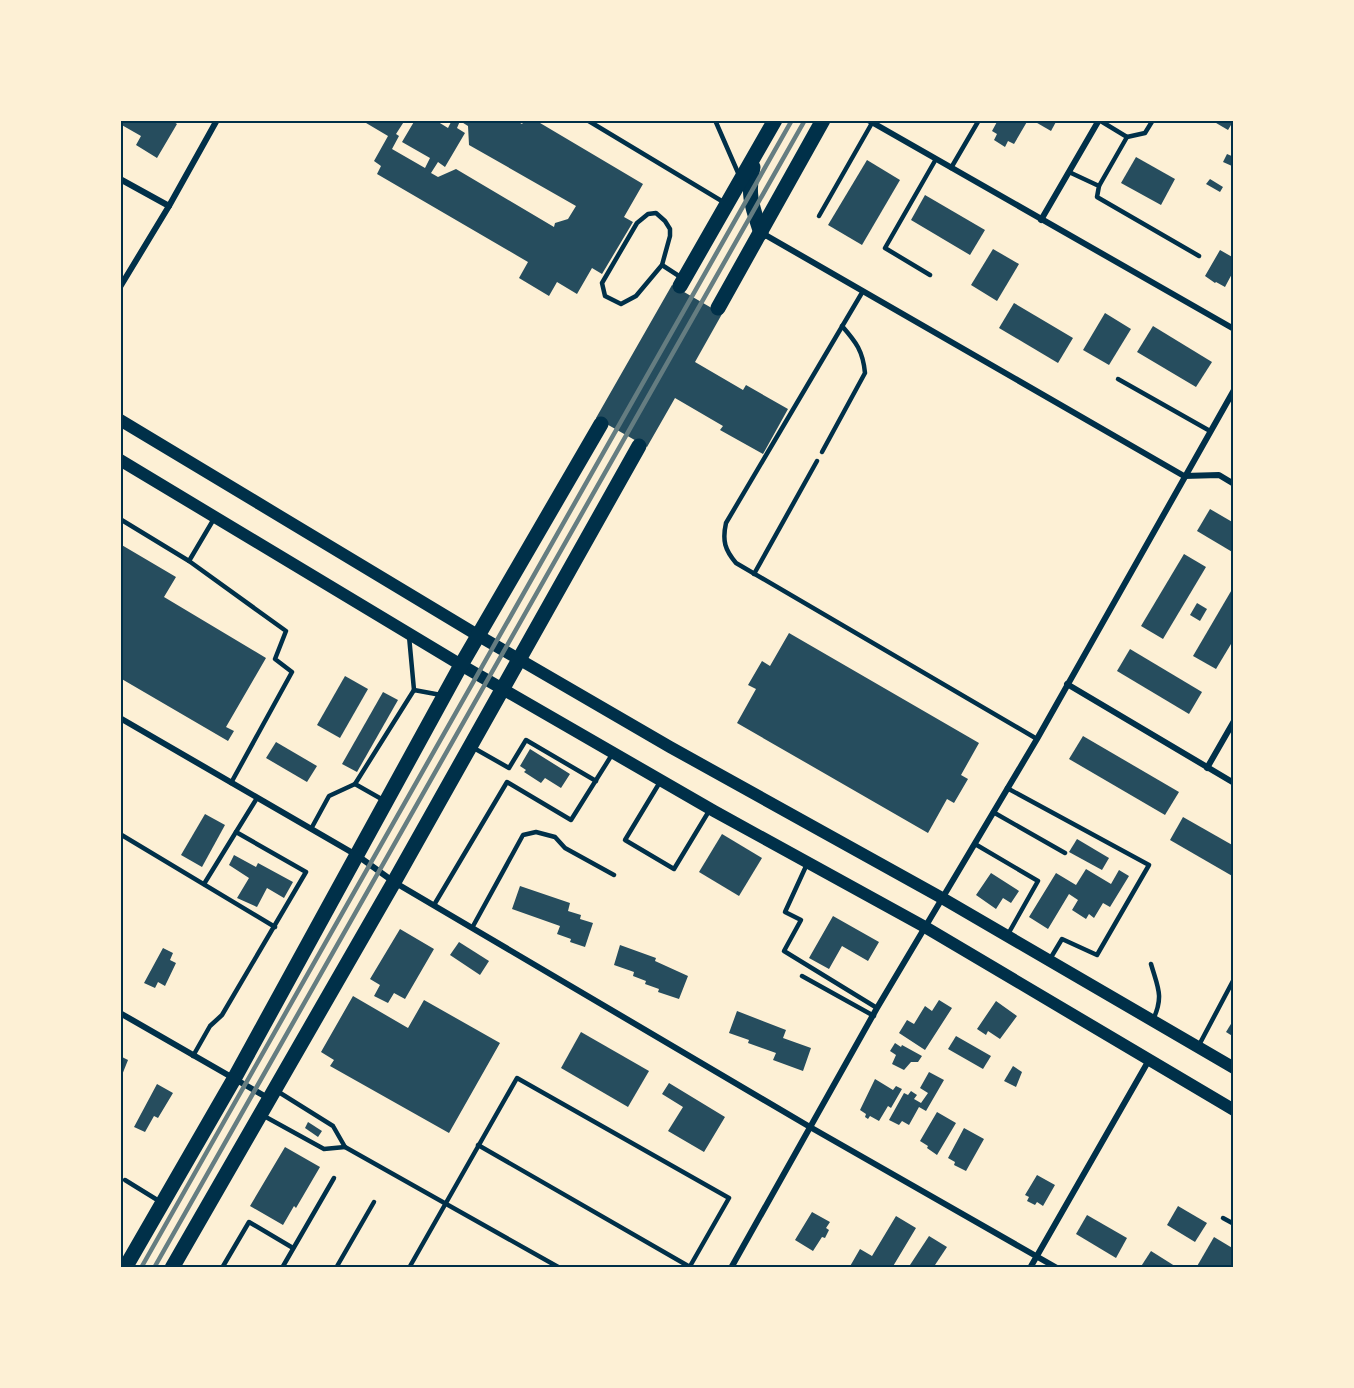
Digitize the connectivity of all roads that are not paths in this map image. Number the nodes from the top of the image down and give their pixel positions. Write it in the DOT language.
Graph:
graph roads {
  1 [pos="218,120"];
  2 [pos="587,120"];
  3 [pos="715,120"];
  4 [pos="776,120"];
  5 [pos="823,120"];
  6 [pos="979,120"];
  7 [pos="1099,120"];
  8 [pos="1153,120"];
  9 [pos="870,121"];
  10 [pos="1127,137"];
  11 [pos="756,155"];
  12 [pos="936,159"];
  13 [pos="951,168"];
  14 [pos="1069,172"];
  15 [pos="120,179"];
  16 [pos="741,180"];
  17 [pos="1099,186"];
  18 [pos="728,204"];
  19 [pos="169,206"];
  20 [pos="819,216"];
  21 [pos="1041,220"];
  22 [pos="761,233"];
  23 [pos="1199,256"];
  24 [pos="662,265"];
  25 [pos="930,275"];
  26 [pos="682,283"];
  27 [pos="120,287"];
  28 [pos="863,291"];
  29 [pos="718,308"];
  30 [pos="842,326"];
  31 [pos="1234,329"];
  32 [pos="1118,378"];
  33 [pos="1234,390"];
  34 [pos="120,420"];
  35 [pos="601,424"];
  36 [pos="1210,431"];
  37 [pos="639,446"];
  38 [pos="822,452"];
  39 [pos="120,460"];
  40 [pos="817,461"];
  41 [pos="1184,476"];
  42 [pos="1234,484"];
  43 [pos="214,517"];
  44 [pos="120,519"];
  45 [pos="189,561"];
  46 [pos="754,574"];
  47 [pos="409,634"];
  48 [pos="479,636"];
  49 [pos="518,658"];
  50 [pos="461,665"];
  51 [pos="1067,684"];
  52 [pos="502,688"];
  53 [pos="414,690"];
  54 [pos="445,695"];
  55 [pos="120,718"];
  56 [pos="1234,721"];
  57 [pos="1037,739"];
  58 [pos="469,746"];
  59 [pos="614,753"];
  60 [pos="509,768"];
  61 [pos="1207,768"];
  62 [pos="661,780"];
  63 [pos="596,781"];
  64 [pos="507,782"];
  65 [pos="231,783"];
  66 [pos="1234,783"];
  67 [pos="355,784"];
  68 [pos="1007,788"];
  69 [pos="257,798"];
  70 [pos="387,802"];
  71 [pos="710,808"];
  72 [pos="993,812"];
  73 [pos="311,829"];
  74 [pos="236,832"];
  75 [pos="120,834"];
  76 [pos="975,843"];
  77 [pos="1065,853"];
  78 [pos="358,856"];
  79 [pos="808,861"];
  80 [pos="614,875"];
  81 [pos="394,882"];
  82 [pos="204,884"];
  83 [pos="942,898"];
  84 [pos="434,905"];
  85 [pos="274,927"];
  86 [pos="925,927"];
  87 [pos="472,928"];
  88 [pos="1007,936"];
  89 [pos="1049,960"];
  90 [pos="1151,964"];
  91 [pos="802,975"];
  92 [pos="1234,979"];
  93 [pos="878,1008"];
  94 [pos="120,1013"];
  95 [pos="874,1016"];
  96 [pos="1152,1020"];
  97 [pos="1198,1047"];
  98 [pos="194,1056"];
  99 [pos="1149,1060"];
  100 [pos="1234,1068"];
  101 [pos="234,1079"];
  102 [pos="272,1094"];
  103 [pos="1234,1110"];
  104 [pos="261,1114"];
  105 [pos="810,1127"];
  106 [pos="478,1145"];
  107 [pos="345,1147"];
  108 [pos="334,1178"];
  109 [pos="125,1180"];
  110 [pos="374,1202"];
  111 [pos="446,1202"];
  112 [pos="163,1203"];
  113 [pos="1223,1218"];
  114 [pos="1234,1224"];
  115 [pos="293,1248"];
  116 [pos="1036,1257"];
  117 [pos="125,1268"];
  118 [pos="172,1268"];
  119 [pos="222,1268"];
  120 [pos="282,1268"];
  121 [pos="336,1268"];
  122 [pos="409,1268"];
  123 [pos="560,1268"];
  124 [pos="690,1268"];
  125 [pos="732,1268"];
  126 [pos="1030,1268"];
  127 [pos="1056,1268"];
  1 -- 19 [label="street"];
  2 -- 18 [label="lane"];
  3 -- 16 [label="lane"];
  4 -- 11 [label="main road"];
  5 -- 22 [label="main road"];
  6 -- 13 [label="lane"];
  7 -- 10 [label="lane"];
  7 -- 14 [label="street"];
  8 -- 10 [label="lane"];
  9 -- 12 [label="street"];
  9 -- 20 [label="lane"];
  10 -- 17 [label="lane"];
  11 -- 16 [label="main road"];
  11 -- 22 [label="main road"];
  12 -- 13 [label="street"];
  12 -- 25 [label="lane"];
  13 -- 21 [label="street"];
  14 -- 17 [label="lane"];
  14 -- 21 [label="street"];
  15 -- 19 [label="street"];
  16 -- 18 [label="main road"];
  17 -- 23 [label="lane"];
  18 -- 26 [label="main road"];
  19 -- 27 [label="street"];
  21 -- 31 [label="street"];
  22 -- 28 [label="street"];
  22 -- 29 [label="main road"];
  24 -- 24 [label="lane"];
  24 -- 26 [label="lane"];
  28 -- 30 [label="lane"];
  28 -- 41 [label="street"];
  30 -- 38 [label="lane"];
  30 -- 46 [label="lane"];
  32 -- 36 [label="lane"];
  33 -- 36 [label="street"];
  34 -- 48 [label="main road"];
  35 -- 48 [label="main road"];
  36 -- 41 [label="street"];
  37 -- 49 [label="main road"];
  39 -- 43 [label="main road"];
  40 -- 46 [label="lane"];
  41 -- 42 [label="street"];
  41 -- 51 [label="street"];
  43 -- 45 [label="lane"];
  43 -- 47 [label="main road"];
  44 -- 45 [label="lane"];
  45 -- 65 [label="lane"];
  46 -- 57 [label="lane"];
  47 -- 50 [label="main road"];
  47 -- 53 [label="lane"];
  48 -- 49 [label="main road"];
  48 -- 50 [label="main road"];
  49 -- 52 [label="main road"];
  49 -- 83 [label="main road"];
  50 -- 52 [label="main road"];
  50 -- 54 [label="main road"];
  51 -- 57 [label="street"];
  51 -- 61 [label="street"];
  52 -- 58 [label="main road"];
  52 -- 59 [label="main road"];
  53 -- 54 [label="lane"];
  53 -- 67 [label="lane"];
  54 -- 70 [label="main road"];
  55 -- 65 [label="street"];
  56 -- 61 [label="street"];
  57 -- 68 [label="street"];
  58 -- 60 [label="lane"];
  58 -- 81 [label="main road"];
  59 -- 62 [label="main road"];
  59 -- 63 [label="lane"];
  60 -- 63 [label="lane"];
  60 -- 64 [label="lane"];
  61 -- 66 [label="street"];
  62 -- 71 [label="main road"];
  62 -- 71 [label="lane"];
  63 -- 64 [label="lane"];
  64 -- 84 [label="lane"];
  65 -- 69 [label="street"];
  67 -- 70 [label="lane"];
  67 -- 73 [label="lane"];
  68 -- 72 [label="street"];
  68 -- 89 [label="lane"];
  69 -- 73 [label="street"];
  69 -- 74 [label="lane"];
  70 -- 78 [label="main road"];
  71 -- 79 [label="main road"];
  72 -- 76 [label="street"];
  72 -- 77 [label="lane"];
  73 -- 78 [label="street"];
  74 -- 82 [label="lane"];
  74 -- 85 [label="lane"];
  75 -- 82 [label="lane"];
  76 -- 83 [label="street"];
  76 -- 88 [label="lane"];
  78 -- 81 [label="street"];
  78 -- 101 [label="main road"];
  79 -- 86 [label="main road"];
  79 -- 93 [label="lane"];
  80 -- 87 [label="lane"];
  81 -- 84 [label="street"];
  81 -- 102 [label="main road"];
  82 -- 85 [label="lane"];
  83 -- 86 [label="street"];
  83 -- 88 [label="main road"];
  84 -- 87 [label="street"];
  85 -- 98 [label="lane"];
  86 -- 93 [label="street"];
  86 -- 99 [label="main road"];
  87 -- 105 [label="street"];
  88 -- 89 [label="main road"];
  89 -- 96 [label="main road"];
  90 -- 96 [label="lane"];
  91 -- 95 [label="lane"];
  92 -- 97 [label="lane"];
  93 -- 95 [label="street"];
  94 -- 98 [label="street"];
  95 -- 105 [label="street"];
  96 -- 97 [label="main road"];
  97 -- 100 [label="main road"];
  98 -- 101 [label="street"];
  99 -- 103 [label="main road"];
  99 -- 116 [label="street"];
  101 -- 102 [label="street"];
  101 -- 112 [label="main road"];
  102 -- 104 [label="main road"];
  102 -- 107 [label="lane"];
  104 -- 107 [label="lane"];
  104 -- 118 [label="main road"];
  105 -- 116 [label="street"];
  105 -- 125 [label="street"];
  106 -- 111 [label="lane"];
  106 -- 124 [label="lane"];
  106 -- 124 [label="lane"];
  107 -- 111 [label="lane"];
  108 -- 115 [label="lane"];
  109 -- 112 [label="lane"];
  110 -- 121 [label="lane"];
  111 -- 122 [label="lane"];
  111 -- 123 [label="lane"];
  112 -- 117 [label="main road"];
  113 -- 114 [label="lane"];
  115 -- 119 [label="lane"];
  115 -- 120 [label="lane"];
  116 -- 126 [label="street"];
  116 -- 127 [label="street"];
}
